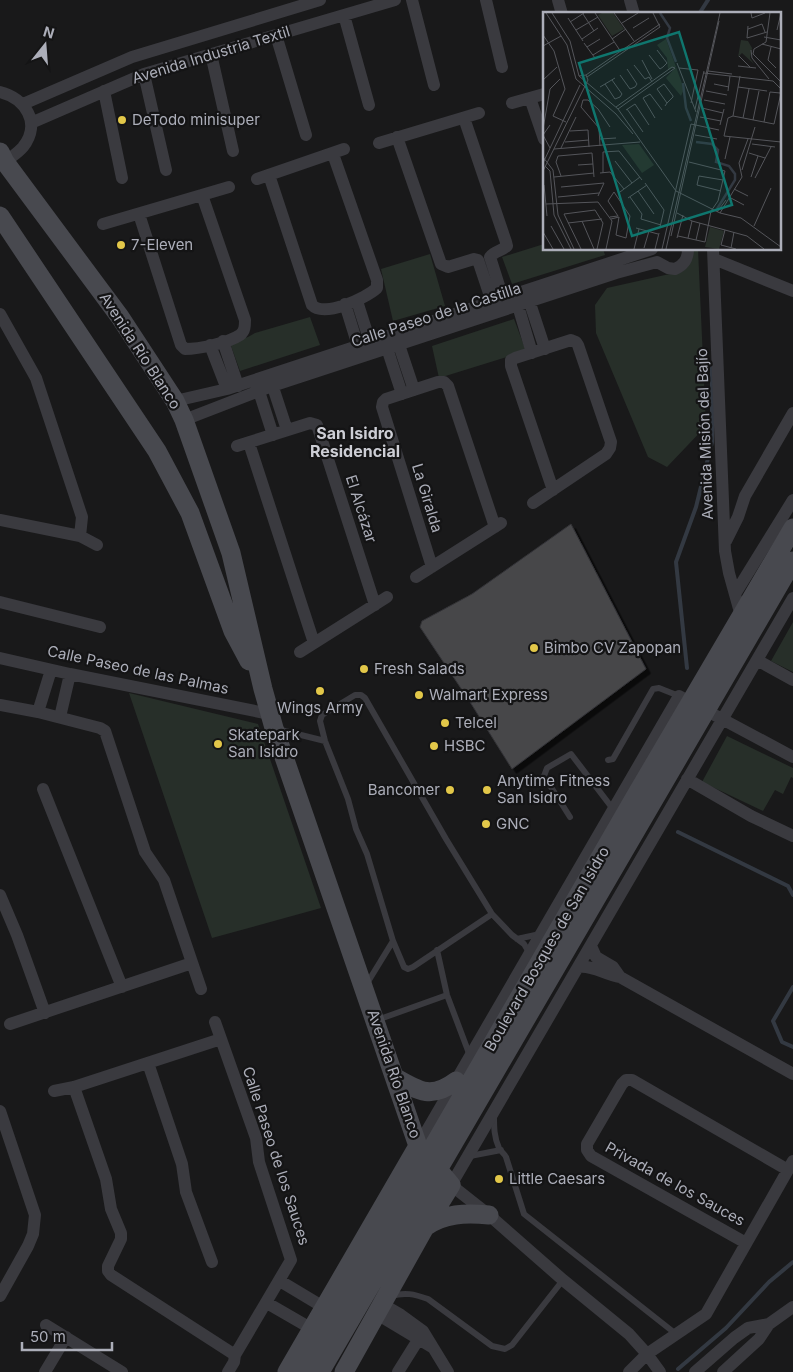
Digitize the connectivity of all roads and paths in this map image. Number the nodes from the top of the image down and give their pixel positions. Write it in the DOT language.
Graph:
graph roads {
  1 [pos="321,0"];
  2 [pos="395,0"];
  3 [pos="412,0"];
  4 [pos="486,0"];
  5 [pos="344,15"];
  6 [pos="328,20"];
  7 [pos="276,35"];
  8 [pos="211,54"];
  9 [pos="502,67"];
  10 [pos="144,74"];
  11 [pos="434,85"];
  12 [pos="104,91"];
  13 [pos="0,92"];
  14 [pos="543,94"];
  15 [pos="530,98"];
  16 [pos="512,103"];
  17 [pos="23,104"];
  18 [pos="369,104"];
  19 [pos="479,113"];
  20 [pos="464,118"];
  21 [pos="31,123"];
  22 [pos="306,136"];
  23 [pos="543,136"];
  24 [pos="397,138"];
  25 [pos="379,143"];
  26 [pos="233,151"];
  27 [pos="2,160"];
  28 [pos="166,170"];
  29 [pos="270,175"];
  30 [pos="122,178"];
  31 [pos="257,179"];
  32 [pos="229,187"];
  33 [pos="202,195"];
  34 [pos="139,214"];
  35 [pos="0,216"];
  36 [pos="103,224"];
  37 [pos="612,250"];
  38 [pos="650,250"];
  39 [pos="688,250"];
  40 [pos="714,254"];
  41 [pos="484,258"];
  42 [pos="622,262"];
  43 [pos="793,291"];
  44 [pos="514,299"];
  45 [pos="351,302"];
  46 [pos="0,314"];
  47 [pos="223,341"];
  48 [pos="391,341"];
  49 [pos="364,344"];
  50 [pos="210,345"];
  51 [pos="545,349"];
  52 [pos="532,353"];
  53 [pos="271,381"];
  54 [pos="257,386"];
  55 [pos="232,388"];
  56 [pos="408,392"];
  57 [pos="175,401"];
  58 [pos="793,413"];
  59 [pos="184,420"];
  60 [pos="287,430"];
  61 [pos="273,435"];
  62 [pos="553,490"];
  63 [pos="793,500"];
  64 [pos="212,503"];
  65 [pos="533,503"];
  66 [pos="190,512"];
  67 [pos="0,520"];
  68 [pos="793,528"];
  69 [pos="80,536"];
  70 [pos="725,543"];
  71 [pos="97,545"];
  72 [pos="793,561"];
  73 [pos="432,567"];
  74 [pos="416,577"];
  75 [pos="735,594"];
  76 [pos="387,597"];
  77 [pos="793,600"];
  78 [pos="0,602"];
  79 [pos="375,605"];
  80 [pos="741,616"];
  81 [pos="100,627"];
  82 [pos="314,643"];
  83 [pos="300,652"];
  84 [pos="0,658"];
  85 [pos="757,660"];
  86 [pos="51,670"];
  87 [pos="70,674"];
  88 [pos="793,680"];
  89 [pos="263,689"];
  90 [pos="692,703"];
  91 [pos="0,705"];
  92 [pos="38,712"];
  93 [pos="60,717"];
  94 [pos="723,718"];
  95 [pos="272,721"];
  96 [pos="324,741"];
  97 [pos="793,757"];
  98 [pos="608,760"];
  99 [pos="687,779"];
  100 [pos="43,789"];
  101 [pos="643,803"];
  102 [pos="613,809"];
  103 [pos="570,817"];
  104 [pos="793,836"];
  105 [pos="0,894"];
  106 [pos="492,914"];
  107 [pos="540,934"];
  108 [pos="517,939"];
  109 [pos="393,941"];
  110 [pos="591,946"];
  111 [pos="437,950"];
  112 [pos="530,954"];
  113 [pos="192,963"];
  114 [pos="579,966"];
  115 [pos="620,976"];
  116 [pos="122,987"];
  117 [pos="364,988"];
  118 [pos="201,989"];
  119 [pos="448,995"];
  120 [pos="46,1013"];
  121 [pos="376,1021"];
  122 [pos="215,1022"];
  123 [pos="10,1024"];
  124 [pos="221,1040"];
  125 [pos="470,1057"];
  126 [pos="148,1063"];
  127 [pos="793,1074"];
  128 [pos="396,1078"];
  129 [pos="456,1081"];
  130 [pos="74,1087"];
  131 [pos="54,1091"];
  132 [pos="0,1111"];
  133 [pos="494,1112"];
  134 [pos="501,1150"];
  135 [pos="468,1156"];
  136 [pos="428,1157"];
  137 [pos="791,1166"];
  138 [pos="452,1185"];
  139 [pos="489,1215"];
  140 [pos="425,1227"];
  141 [pos="746,1243"];
  142 [pos="212,1262"];
  143 [pos="563,1280"];
  144 [pos="280,1281"];
  145 [pos="0,1296"];
  146 [pos="267,1303"];
  147 [pos="382,1305"];
  148 [pos="325,1308"];
  149 [pos="792,1308"];
  150 [pos="769,1324"];
  151 [pos="46,1325"];
  152 [pos="312,1329"];
  153 [pos="676,1334"];
  154 [pos="420,1335"];
  155 [pos="66,1338"];
  156 [pos="646,1354"];
  157 [pos="235,1355"];
  158 [pos="45,1372"];
  159 [pos="122,1372"];
  160 [pos="228,1372"];
  161 [pos="287,1372"];
  162 [pos="302,1372"];
  163 [pos="320,1372"];
  164 [pos="344,1372"];
  165 [pos="398,1372"];
  166 [pos="448,1372"];
  167 [pos="629,1372"];
  168 [pos="660,1372"];
  169 [pos="695,1372"];
  170 [pos="723,1372"];
  1 -- 6 [label="street"];
  1 -- 17 [label="street, Avenida Industria Textil"];
  2 -- 5 [label="street, Avenida Industria Textil"];
  3 -- 11 [label="street"];
  4 -- 9 [label="street"];
  5 -- 6 [label="street, Avenida Industria Textil"];
  5 -- 18 [label="street"];
  6 -- 7 [label="street, Avenida Industria Textil"];
  7 -- 8 [label="street, Avenida Industria Textil"];
  7 -- 22 [label="street"];
  8 -- 10 [label="street, Avenida Industria Textil"];
  8 -- 26 [label="street"];
  10 -- 12 [label="street, Avenida Industria Textil"];
  10 -- 28 [label="street"];
  12 -- 21 [label="street, Avenida Industria Textil"];
  12 -- 30 [label="street"];
  13 -- 17 [label="street"];
  14 -- 15 [label="street"];
  15 -- 16 [label="street"];
  15 -- 23 [label="street"];
  17 -- 21 [label="street"];
  19 -- 20 [label="street"];
  20 -- 24 [label="street"];
  20 -- 41 [label="street"];
  21 -- 27 [label="street"];
  24 -- 25 [label="street"];
  24 -- 41 [label="street"];
  27 -- 57 [label="street, Avenida Río Blanco"];
  29 -- 31 [label="street"];
  29 -- 45 [label="street"];
  29 -- 45 [label="street"];
  32 -- 33 [label="street"];
  33 -- 34 [label="street"];
  33 -- 47 [label="street"];
  34 -- 36 [label="street"];
  34 -- 50 [label="street"];
  35 -- 66 [label="street, Avenida Río Blanco"];
  37 -- 42 [label="street"];
  38 -- 42 [label="street, Calle Paseo de la Castilla"];
  39 -- 42 [label="street, Calle Paseo de la Castilla"];
  40 -- 43 [label="street"];
  40 -- 70 [label="street, Avenida Misión del Bajío"];
  41 -- 44 [label="street"];
  42 -- 44 [label="street, Calle Paseo de la Castilla"];
  44 -- 48 [label="street, Calle Paseo de la Castilla"];
  44 -- 48 [label="street, Calle Paseo de la Castilla"];
  44 -- 51 [label="street"];
  44 -- 52 [label="street"];
  45 -- 49 [label="street"];
  46 -- 69 [label="street"];
  47 -- 50 [label="street"];
  47 -- 55 [label="street"];
  48 -- 49 [label="street, Calle Paseo de la Castilla"];
  48 -- 53 [label="street, Calle Paseo de la Castilla"];
  48 -- 56 [label="street"];
  49 -- 53 [label="street, Calle Paseo de la Castilla"];
  50 -- 55 [label="street"];
  51 -- 52 [label="street"];
  51 -- 62 [label="street"];
  52 -- 62 [label="street"];
  53 -- 54 [label="street, Calle Paseo de la Castilla"];
  53 -- 60 [label="street"];
  54 -- 55 [label="street, Calle Paseo de la Castilla"];
  54 -- 59 [label="street, Calle Paseo de la Castilla"];
  54 -- 61 [label="street"];
  55 -- 57 [label="street, Calle Paseo de la Castilla"];
  56 -- 73 [label="street, La Giralda"];
  56 -- 73 [label="street, La Giralda"];
  57 -- 59 [label="street, Avenida Río Blanco"];
  58 -- 70 [label="street"];
  59 -- 64 [label="street, Avenida Río Blanco"];
  60 -- 61 [label="street, El Alcázar"];
  60 -- 79 [label="street, El Alcázar"];
  61 -- 82 [label="street, El Alcázar"];
  62 -- 65 [label="street"];
  63 -- 75 [label="street"];
  64 -- 66 [label="street"];
  64 -- 89 [label="street, Avenida Río Blanco"];
  66 -- 89 [label="street, Avenida Río Blanco"];
  67 -- 69 [label="street"];
  68 -- 80 [label="street, Boulevard Bosques de San Isidro"];
  69 -- 71 [label="street"];
  70 -- 75 [label="street, Avenida Misión del Bajío"];
  72 -- 90 [label="street, Boulevard Bosques de San Isidro"];
  73 -- 74 [label="street, La Giralda"];
  75 -- 80 [label="street, Avenida Misión del Bajío"];
  76 -- 79 [label="street"];
  77 -- 85 [label="street, Boulevard Bosques de San Isidro"];
  78 -- 81 [label="street"];
  79 -- 82 [label="street"];
  80 -- 90 [label="street, Boulevard Bosques de San Isidro"];
  82 -- 83 [label="street"];
  84 -- 86 [label="street, Calle Paseo de las Palmas"];
  85 -- 88 [label="street"];
  85 -- 94 [label="street, Boulevard Bosques de San Isidro"];
  86 -- 87 [label="street, Calle Paseo de las Palmas"];
  86 -- 92 [label="street"];
  87 -- 93 [label="street"];
  87 -- 95 [label="street, Calle Paseo de las Palmas"];
  89 -- 95 [label="street, Avenida Río Blanco"];
  90 -- 94 [label="street"];
  90 -- 98 [label="lane"];
  90 -- 101 [label="street, Boulevard Bosques de San Isidro"];
  91 -- 92 [label="street"];
  92 -- 93 [label="street"];
  93 -- 113 [label="street"];
  94 -- 97 [label="street"];
  94 -- 99 [label="street, Boulevard Bosques de San Isidro"];
  95 -- 96 [label="lane"];
  95 -- 117 [label="street, Avenida Río Blanco"];
  96 -- 106 [label="lane"];
  96 -- 109 [label="lane"];
  99 -- 101 [label="street, Boulevard Bosques de San Isidro"];
  99 -- 104 [label="street"];
  100 -- 116 [label="street"];
  101 -- 102 [label="street, Boulevard Bosques de San Isidro"];
  101 -- 110 [label="street, Boulevard Bosques de San Isidro"];
  101 -- 136 [label="street, Boulevard Bosques de San Isidro"];
  102 -- 103 [label="lane"];
  102 -- 107 [label="street, Boulevard Bosques de San Isidro"];
  105 -- 120 [label="street"];
  106 -- 108 [label="lane"];
  106 -- 111 [label="lane"];
  107 -- 108 [label="lane"];
  107 -- 112 [label="street, Boulevard Bosques de San Isidro"];
  108 -- 112 [label="lane"];
  109 -- 111 [label="lane"];
  109 -- 117 [label="lane"];
  110 -- 114 [label="street, Boulevard Bosques de San Isidro"];
  110 -- 115 [label="street"];
  111 -- 119 [label="lane"];
  112 -- 125 [label="street, Boulevard Bosques de San Isidro"];
  113 -- 116 [label="street"];
  113 -- 118 [label="street"];
  114 -- 115 [label="street"];
  114 -- 133 [label="street, Boulevard Bosques de San Isidro"];
  115 -- 127 [label="street"];
  116 -- 120 [label="street"];
  117 -- 121 [label="street, Avenida Río Blanco"];
  119 -- 121 [label="lane"];
  119 -- 125 [label="lane"];
  120 -- 123 [label="street"];
  121 -- 128 [label="street, Avenida Río Blanco"];
  122 -- 124 [label="street, Calle Paseo de los Sauces"];
  124 -- 126 [label="street"];
  124 -- 144 [label="street, Calle Paseo de los Sauces"];
  125 -- 129 [label="street, Boulevard Bosques de San Isidro"];
  126 -- 130 [label="street"];
  126 -- 142 [label="street"];
  128 -- 129 [label="street"];
  128 -- 136 [label="street, Avenida Río Blanco"];
  129 -- 136 [label="street, Boulevard Bosques de San Isidro"];
  130 -- 131 [label="street"];
  130 -- 157 [label="street"];
  132 -- 145 [label="street"];
  133 -- 134 [label="lane"];
  133 -- 135 [label="street, Boulevard Bosques de San Isidro"];
  134 -- 135 [label="lane"];
  134 -- 153 [label="lane"];
  135 -- 138 [label="street, Boulevard Bosques de San Isidro"];
  136 -- 138 [label="street, Avenida Río Blanco"];
  136 -- 148 [label="street, Boulevard Bosques de San Isidro"];
  136 -- 162 [label="street, Boulevard Bosques de San Isidro"];
  136 -- 163 [label="street, Boulevard Bosques de San Isidro"];
  137 -- 141 [label="street"];
  137 -- 141 [label="street, Privada de los Sauces"];
  138 -- 139 [label="street, Avenida Río Blanco"];
  138 -- 140 [label="street, Boulevard Bosques de San Isidro"];
  139 -- 140 [label="street"];
  139 -- 143 [label="street, Avenida Río Blanco"];
  140 -- 147 [label="street, Boulevard Bosques de San Isidro"];
  141 -- 153 [label="street"];
  143 -- 147 [label="lane"];
  143 -- 156 [label="street, Avenida Río Blanco"];
  144 -- 146 [label="street, Calle Paseo de los Sauces"];
  144 -- 148 [label="street"];
  146 -- 152 [label="street"];
  146 -- 157 [label="street, Calle Paseo de los Sauces"];
  147 -- 154 [label="street"];
  147 -- 164 [label="street, Boulevard Bosques de San Isidro"];
  148 -- 152 [label="street, Boulevard Bosques de San Isidro"];
  149 -- 150 [label="street"];
  150 -- 169 [label="street"];
  150 -- 170 [label="street"];
  151 -- 155 [label="street"];
  152 -- 161 [label="street, Boulevard Bosques de San Isidro"];
  153 -- 156 [label="street"];
  154 -- 165 [label="street"];
  154 -- 166 [label="street"];
  155 -- 158 [label="street"];
  155 -- 159 [label="street"];
  156 -- 167 [label="street"];
  156 -- 168 [label="street, Avenida Río Blanco"];
  157 -- 160 [label="street, Calle Paseo de los Sauces"];
}
